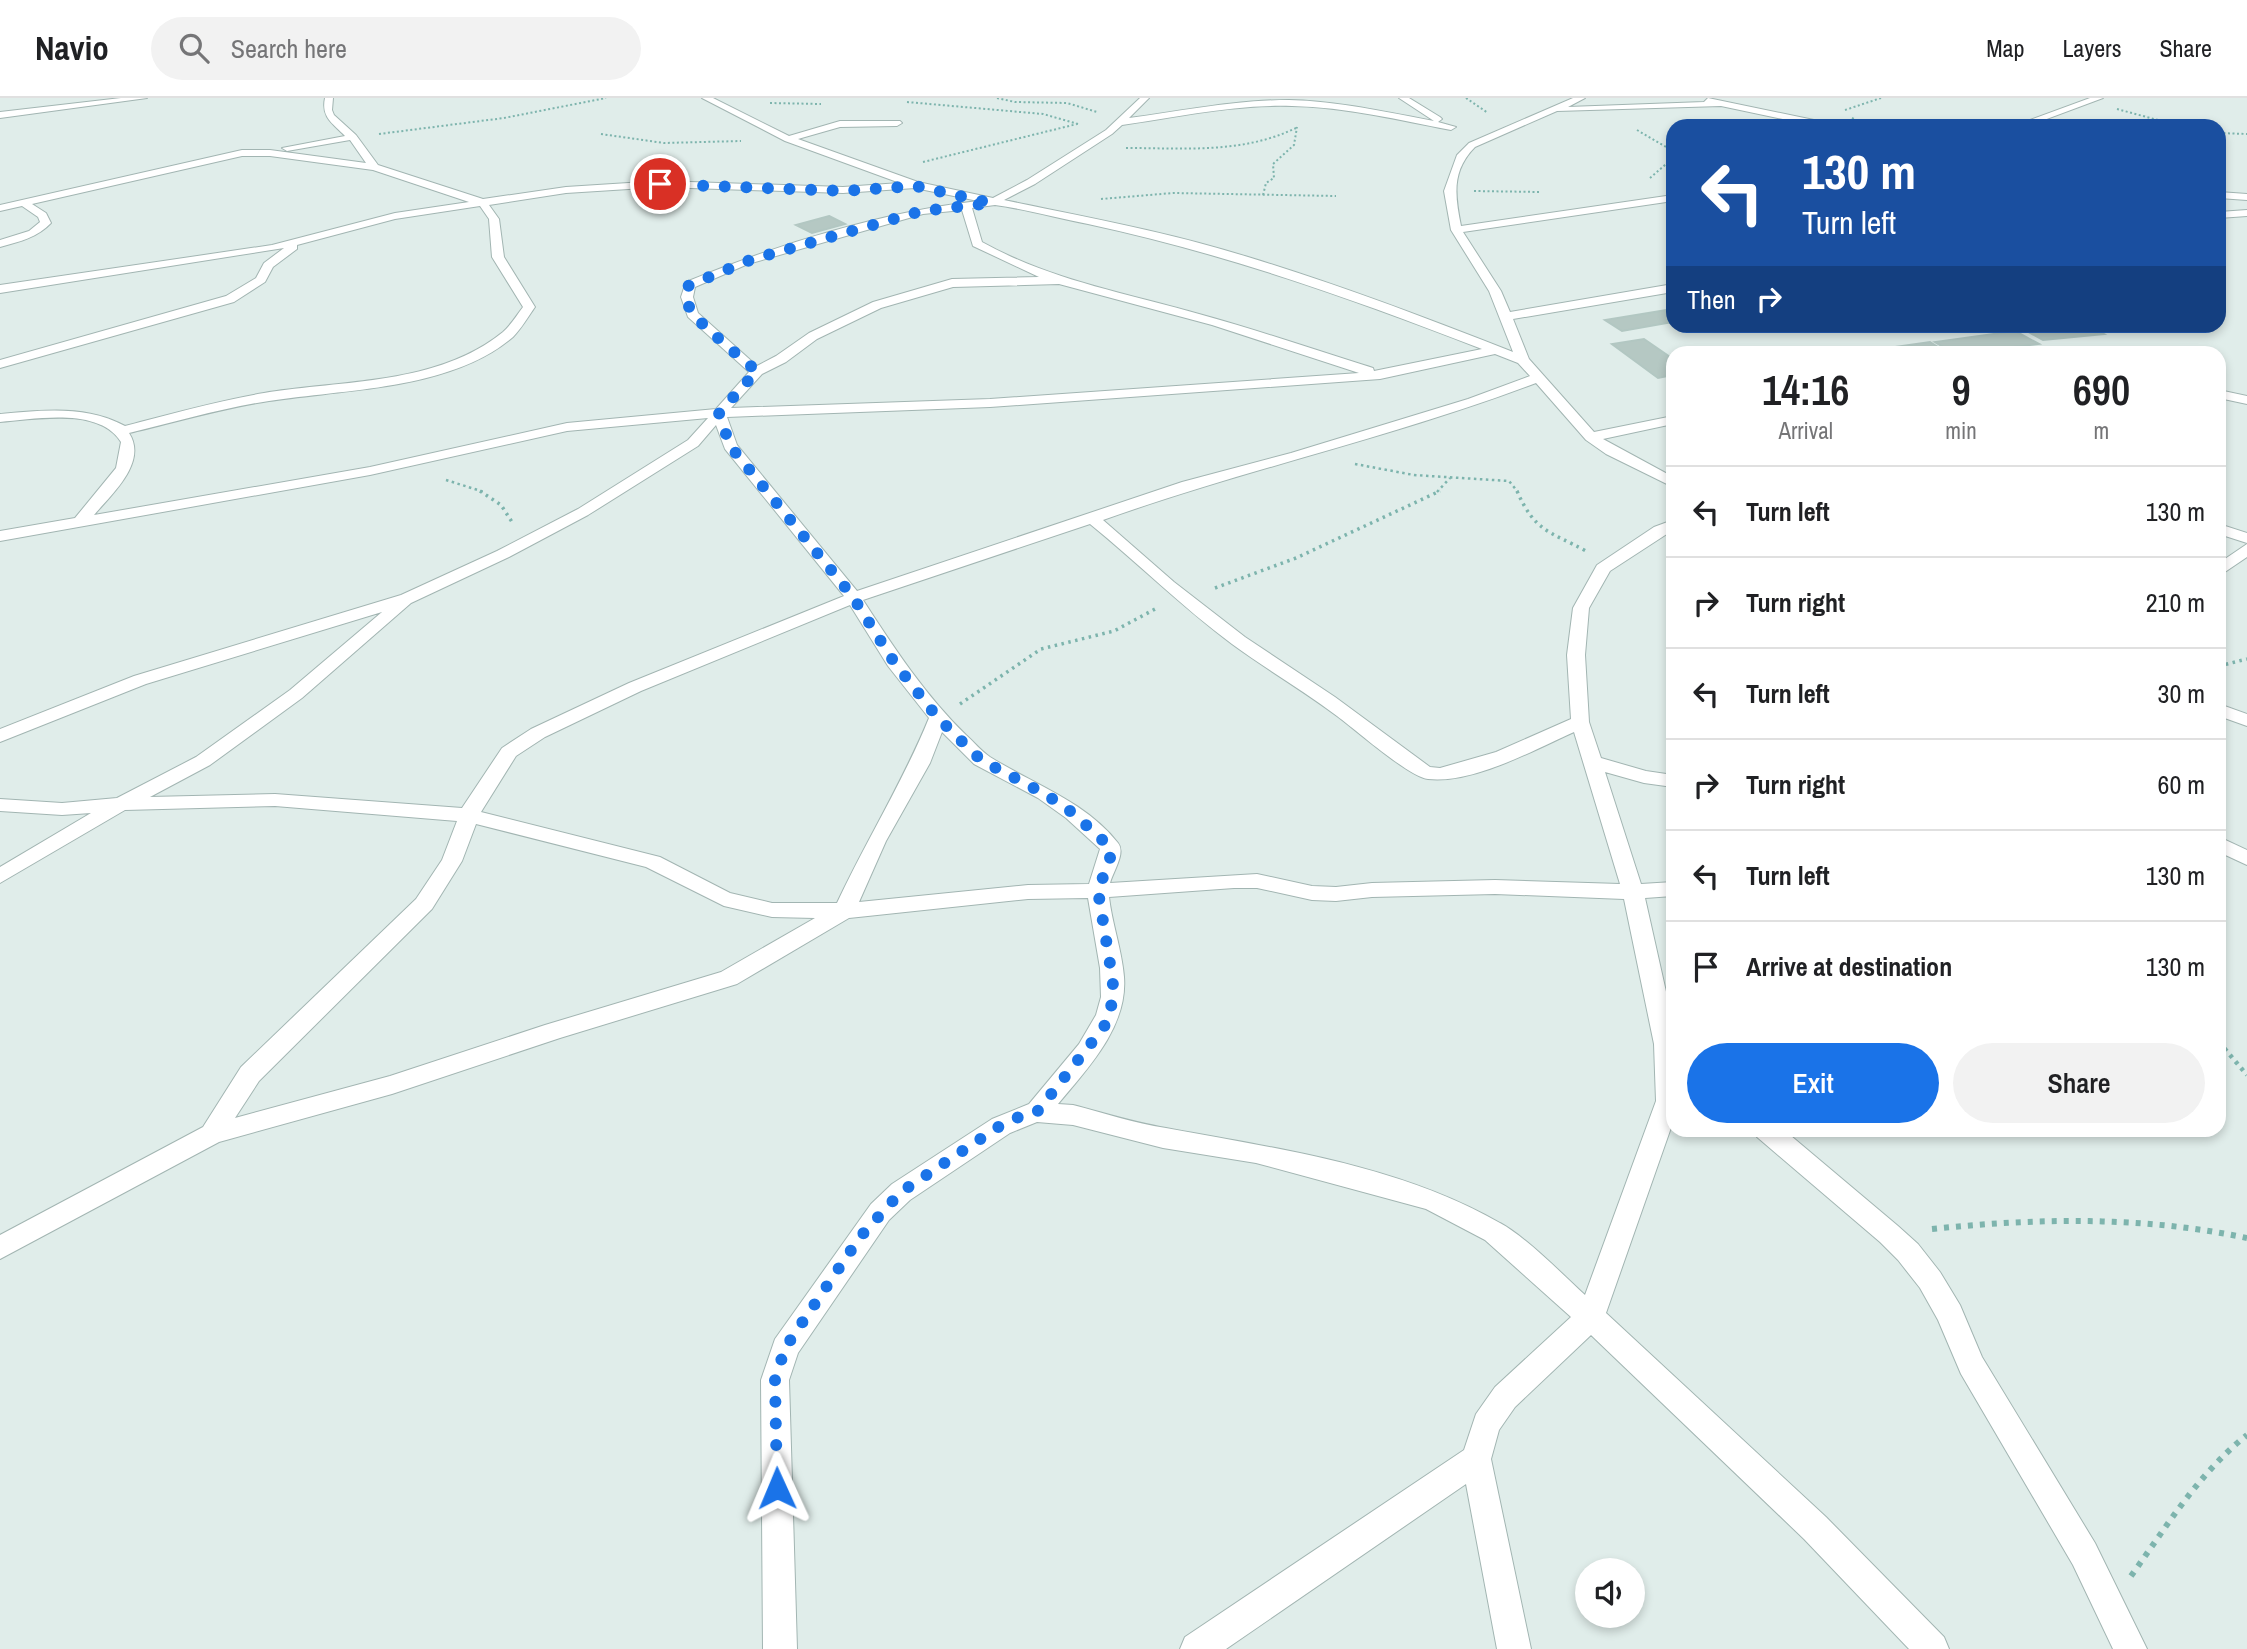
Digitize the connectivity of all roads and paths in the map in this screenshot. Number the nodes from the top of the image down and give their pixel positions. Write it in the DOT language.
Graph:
graph roads {
  1 [pos="143,98"];
  2 [pos="329,98"];
  3 [pos="606,98"];
  4 [pos="706,98"];
  5 [pos="997,98"];
  6 [pos="1043,98"];
  7 [pos="1145,98"];
  8 [pos="1403,98"];
  9 [pos="1581,98"];
  10 [pos="1693,98"];
  11 [pos="1881,98"];
  12 [pos="2099,98"];
  13 [pos="1046,103"];
  14 [pos="1720,104"];
  15 [pos="1612,109"];
  16 [pos="1552,110"];
  17 [pos="0,115"];
  18 [pos="1125,119"];
  19 [pos="1795,119"];
  20 [pos="1854,119"];
  21 [pos="2039,119"];
  22 [pos="1301,122"];
  23 [pos="897,123"];
  24 [pos="1078,124"];
  25 [pos="1451,127"];
  26 [pos="1296,128"];
  27 [pos="601,134"];
  28 [pos="2226,134"];
  29 [pos="2247,134"];
  30 [pos="353,137"];
  31 [pos="786,138"];
  32 [pos="1472,145"];
  33 [pos="1666,147"];
  34 [pos="1081,149"];
  35 [pos="257,153"];
  36 [pos="1666,164"];
  37 [pos="374,167"];
  38 [pos="882,172"];
  39 [pos="1647,180"];
  40 [pos="915,186"];
  41 [pos="1263,195"];
  42 [pos="1336,196"];
  43 [pos="2226,196"];
  44 [pos="2247,197"];
  45 [pos="1666,199"];
  46 [pos="24,202"];
  47 [pos="483,203"];
  48 [pos="991,203"];
  49 [pos="966,205"];
  50 [pos="0,208"];
  51 [pos="1057,213"];
  52 [pos="2247,213"];
  53 [pos="2226,214"];
  54 [pos="1456,230"];
  55 [pos="302,241"];
  56 [pos="0,244"];
  57 [pos="1063,280"];
  58 [pos="0,289"];
  59 [pos="1666,289"];
  60 [pos="1504,317"];
  61 [pos="1498,349"];
  62 [pos="1523,360"];
  63 [pos="0,364"];
  64 [pos="757,371"];
  65 [pos="1380,375"];
  66 [pos="1538,377"];
  67 [pos="2226,396"];
  68 [pos="2247,400"];
  69 [pos="719,413"];
  70 [pos="0,418"];
  71 [pos="1666,421"];
  72 [pos="122,431"];
  73 [pos="1591,437"];
  74 [pos="1296,456"];
  75 [pos="1450,478"];
  76 [pos="1666,479"];
  77 [pos="443,480"];
  78 [pos="1091,518"];
  79 [pos="80,522"];
  80 [pos="1666,528"];
  81 [pos="2226,530"];
  82 [pos="0,537"];
  83 [pos="2247,538"];
  84 [pos="518,546"];
  85 [pos="2247,549"];
  86 [pos="1610,564"];
  87 [pos="2226,565"];
  88 [pos="853,597"];
  89 [pos="1184,597"];
  90 [pos="407,599"];
  91 [pos="2247,659"];
  92 [pos="2226,664"];
  93 [pos="2226,712"];
  94 [pos="938,718"];
  95 [pos="2247,720"];
  96 [pos="1580,722"];
  97 [pos="0,736"];
  98 [pos="1593,762"];
  99 [pos="1666,780"];
  100 [pos="121,804"];
  101 [pos="0,805"];
  102 [pos="470,817"];
  103 [pos="2226,848"];
  104 [pos="2247,858"];
  105 [pos="0,876"];
  106 [pos="1666,890"];
  107 [pos="1098,891"];
  108 [pos="1633,892"];
  109 [pos="844,911"];
  110 [pos="1666,1034"];
  111 [pos="2226,1050"];
  112 [pos="2247,1075"];
  113 [pos="1666,1107"];
  114 [pos="1037,1112"];
  115 [pos="212,1134"];
  116 [pos="1774,1137"];
  117 [pos="1889,1234"];
  118 [pos="2247,1238"];
  119 [pos="0,1248"];
  120 [pos="1591,1317"];
  121 [pos="2247,1435"];
  122 [pos="1476,1459"];
  123 [pos="2110,1605"];
  124 [pos="780,1649"];
  125 [pos="1197,1649"];
  126 [pos="1514,1649"];
  127 [pos="1932,1649"];
  128 [pos="2130,1649"];
  1 -- 17 [label="street"];
  2 -- 30 [label="street"];
  3 -- 30 [label="path"];
  4 -- 31 [label="street"];
  5 -- 13 [label="path"];
  6 -- 13 [label="path"];
  7 -- 18 [label="street"];
  8 -- 25 [label="street"];
  9 -- 16 [label="street"];
  10 -- 14 [label="street"];
  11 -- 20 [label="path"];
  12 -- 21 [label="street"];
  13 -- 18 [label="path"];
  14 -- 15 [label="street"];
  14 -- 19 [label="street"];
  15 -- 16 [label="street"];
  15 -- 33 [label="path"];
  16 -- 32 [label="street"];
  18 -- 25 [label="street"];
  18 -- 34 [label="street"];
  22 -- 26 [label="path"];
  23 -- 31 [label="street"];
  24 -- 38 [label="path"];
  25 -- 32 [label="street"];
  26 -- 34 [label="path"];
  26 -- 41 [label="path"];
  27 -- 31 [label="path"];
  28 -- 29 [label="path"];
  30 -- 35 [label="street"];
  30 -- 37 [label="street"];
  31 -- 38 [label="street"];
  32 -- 54 [label="street"];
  34 -- 48 [label="street"];
  35 -- 37 [label="street"];
  35 -- 46 [label="street"];
  36 -- 39 [label="path"];
  37 -- 47 [label="street"];
  38 -- 40 [label="street"];
  40 -- 47 [label="street"];
  40 -- 48 [label="street"];
  41 -- 42 [label="path"];
  41 -- 51 [label="path"];
  43 -- 44 [label="street"];
  45 -- 54 [label="street"];
  46 -- 50 [label="street"];
  46 -- 56 [label="street"];
  47 -- 55 [label="street"];
  47 -- 72 [label="street"];
  48 -- 49 [label="street"];
  48 -- 51 [label="street"];
  49 -- 57 [label="street"];
  49 -- 64 [label="street"];
  51 -- 61 [label="street"];
  52 -- 53 [label="street"];
  54 -- 60 [label="street"];
  55 -- 58 [label="street"];
  55 -- 63 [label="street"];
  57 -- 64 [label="street"];
  57 -- 65 [label="street"];
  59 -- 60 [label="street"];
  60 -- 62 [label="street"];
  61 -- 62 [label="street"];
  61 -- 65 [label="street"];
  62 -- 66 [label="street"];
  64 -- 69 [label="street"];
  65 -- 69 [label="street"];
  66 -- 73 [label="street"];
  66 -- 74 [label="street"];
  67 -- 68 [label="street"];
  69 -- 79 [label="street"];
  69 -- 84 [label="street"];
  69 -- 88 [label="street"];
  70 -- 72 [label="street"];
  71 -- 73 [label="street"];
  72 -- 79 [label="street"];
  73 -- 76 [label="street"];
  74 -- 75 [label="path"];
  74 -- 78 [label="street"];
  75 -- 86 [label="path"];
  75 -- 89 [label="path"];
  77 -- 84 [label="path"];
  78 -- 88 [label="street"];
  78 -- 89 [label="street"];
  79 -- 82 [label="street"];
  80 -- 86 [label="street"];
  81 -- 83 [label="street"];
  84 -- 90 [label="street"];
  85 -- 87 [label="street"];
  86 -- 96 [label="street"];
  88 -- 94 [label="street"];
  88 -- 102 [label="street"];
  89 -- 94 [label="path"];
  89 -- 96 [label="street"];
  90 -- 97 [label="street"];
  90 -- 100 [label="street"];
  91 -- 92 [label="path"];
  93 -- 95 [label="street"];
  94 -- 107 [label="street"];
  94 -- 109 [label="street"];
  96 -- 98 [label="street"];
  98 -- 99 [label="street"];
  98 -- 108 [label="street"];
  100 -- 101 [label="street"];
  100 -- 102 [label="street"];
  100 -- 105 [label="street"];
  102 -- 109 [label="street"];
  102 -- 115 [label="street"];
  103 -- 104 [label="street"];
  106 -- 108 [label="street"];
  107 -- 108 [label="street"];
  107 -- 109 [label="street"];
  107 -- 114 [label="street"];
  108 -- 110 [label="street"];
  109 -- 115 [label="street"];
  111 -- 112 [label="path"];
  113 -- 120 [label="street"];
  114 -- 120 [label="street"];
  114 -- 124 [label="street"];
  115 -- 119 [label="street"];
  116 -- 117 [label="street"];
  117 -- 118 [label="path"];
  117 -- 123 [label="street"];
  120 -- 122 [label="street"];
  120 -- 127 [label="street"];
  121 -- 123 [label="path"];
  122 -- 125 [label="street"];
  122 -- 126 [label="street"];
  123 -- 128 [label="street"];
}
